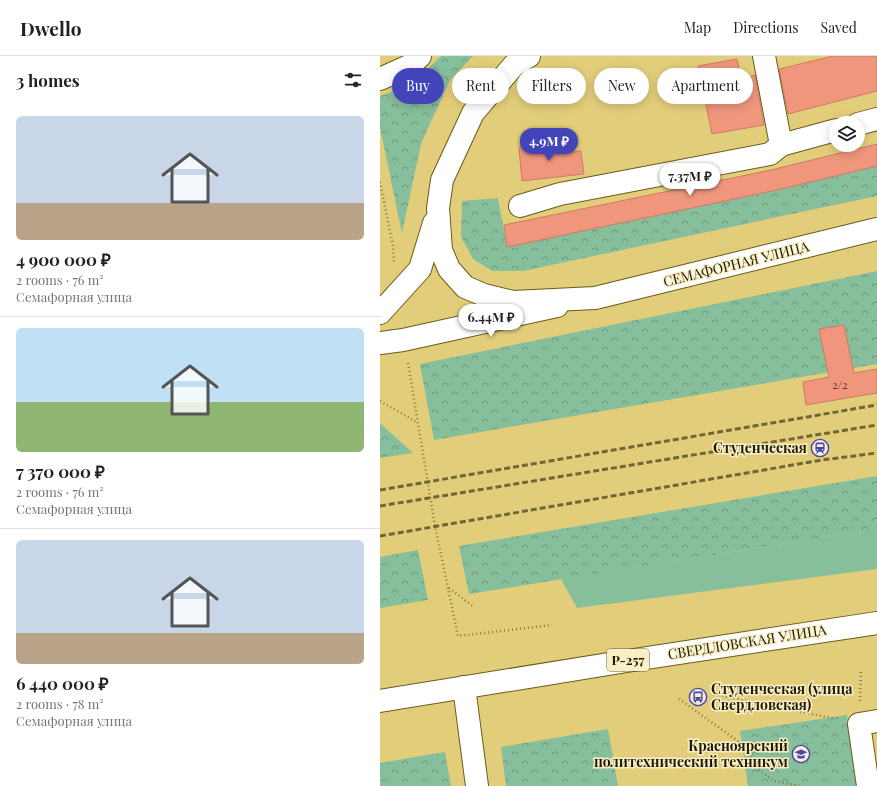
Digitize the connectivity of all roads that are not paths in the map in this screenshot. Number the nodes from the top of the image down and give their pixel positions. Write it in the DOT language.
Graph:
graph roads {
  1 [pos="420,56"];
  2 [pos="529,56"];
  3 [pos="764,56"];
  4 [pos="380,79"];
  5 [pos="877,119"];
  6 [pos="865,122"];
  7 [pos="829,132"];
  8 [pos="781,145"];
  9 [pos="520,206"];
  10 [pos="438,208"];
  11 [pos="877,229"];
  12 [pos="595,298"];
  13 [pos="380,313"];
  14 [pos="380,342"];
  15 [pos="877,623"];
  16 [pos="464,687"];
  17 [pos="380,701"];
  18 [pos="868,723"];
  19 [pos="477,786"];
  20 [pos="868,786"];
  1 -- 4 [label="main road"];
  2 -- 10 [label="main road, СЕМАФОРНАЯ УЛИЦА"];
  3 -- 8 [label="main road"];
  5 -- 6 [label="main road"];
  7 -- 8 [label="main road"];
  8 -- 9 [label="main road"];
  10 -- 12 [label="main road, СЕМАФОРНАЯ УЛИЦА"];
  10 -- 13 [label="main road"];
  11 -- 12 [label="main road, СЕМАФОРНАЯ УЛИЦА"];
  12 -- 14 [label="main road, СЕМАФОРНАЯ УЛИЦА"];
  15 -- 16 [label="main road, СВЕРДЛОВСКАЯ УЛИЦА / Р-257"];
  16 -- 17 [label="main road, СВЕРДЛОВСКАЯ УЛИЦА / Р-257"];
  16 -- 19 [label="main road"];
  18 -- 20 [label="main road"];
}
